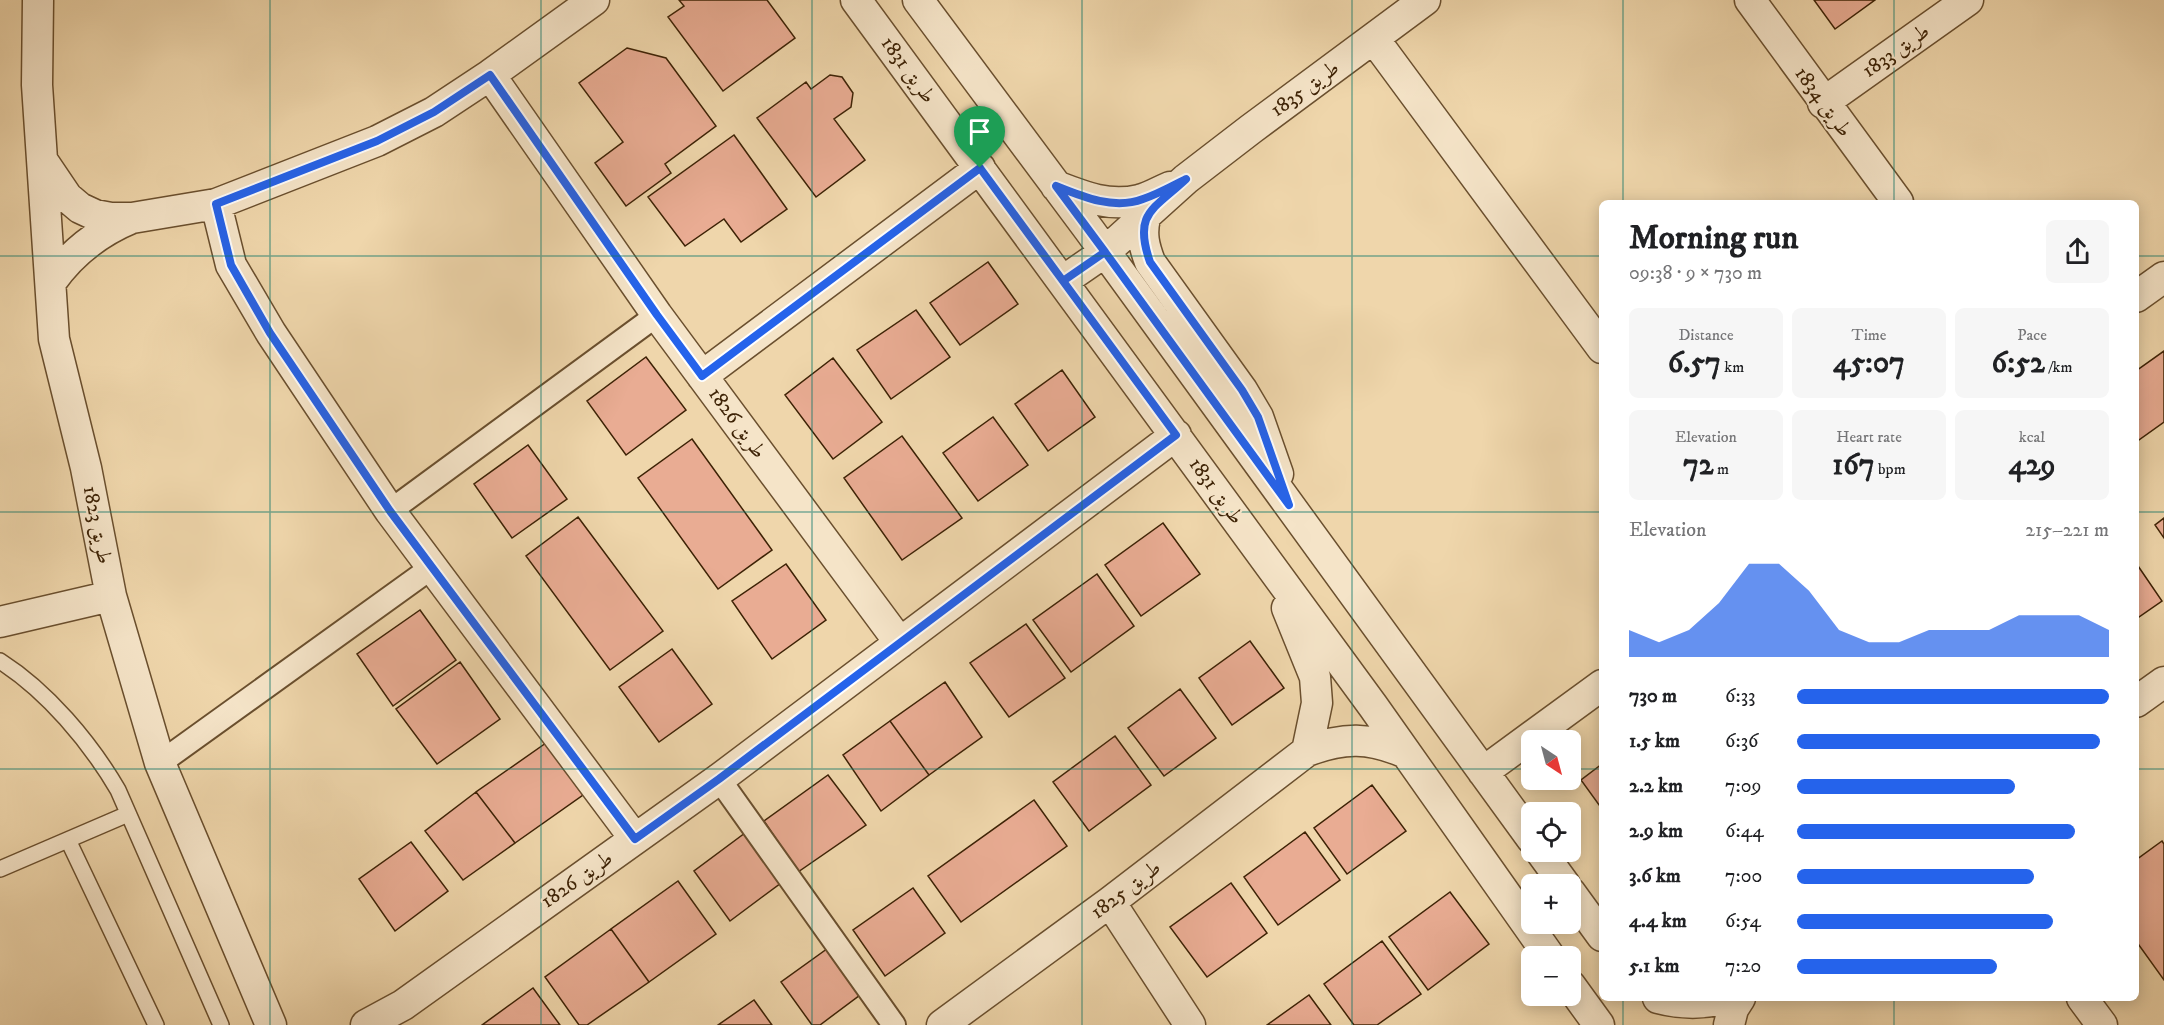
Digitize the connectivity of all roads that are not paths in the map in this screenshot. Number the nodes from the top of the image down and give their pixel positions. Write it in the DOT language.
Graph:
graph roads {
  1 [pos="38,0"];
  2 [pos="594,0"];
  3 [pos="856,0"];
  4 [pos="918,0"];
  5 [pos="1425,0"];
  6 [pos="1750,0"];
  7 [pos="1968,0"];
  8 [pos="1374,39"];
  9 [pos="490,75"];
  10 [pos="1823,103"];
  11 [pos="41,159"];
  12 [pos="980,168"];
  13 [pos="1186,179"];
  14 [pos="1056,186"];
  15 [pos="1896,200"];
  16 [pos="216,204"];
  17 [pos="132,218"];
  18 [pos="1145,218"];
  19 [pos="1105,252"];
  20 [pos="2164,277"];
  21 [pos="1063,281"];
  22 [pos="51,282"];
  23 [pos="2139,295"];
  24 [pos="657,315"];
  25 [pos="1599,344"];
  26 [pos="702,376"];
  27 [pos="1176,435"];
  28 [pos="1289,505"];
  29 [pos="390,511"];
  30 [pos="1268,563"];
  31 [pos="431,568"];
  32 [pos="111,596"];
  33 [pos="0,622"];
  34 [pos="900,643"];
  35 [pos="0,661"];
  36 [pos="2164,682"];
  37 [pos="1599,687"];
  38 [pos="2139,700"];
  39 [pos="1307,751"];
  40 [pos="1406,753"];
  41 [pos="160,762"];
  42 [pos="1483,772"];
  43 [pos="719,779"];
  44 [pos="128,814"];
  45 [pos="1521,824"];
  46 [pos="635,839"];
  47 [pos="68,840"];
  48 [pos="0,869"];
  49 [pos="1110,902"];
  50 [pos="1581,907"];
  51 [pos="1599,932"];
  52 [pos="1542,946"];
  53 [pos="1581,1000"];
  54 [pos="1649,1001"];
  55 [pos="1673,1001"];
  56 [pos="1714,1001"];
  57 [pos="1738,1001"];
  58 [pos="2084,1001"];
  59 [pos="409,1015"];
  60 [pos="156,1025"];
  61 [pos="221,1025"];
  62 [pos="271,1025"];
  63 [pos="366,1025"];
  64 [pos="894,1025"];
  65 [pos="942,1025"];
  66 [pos="1190,1025"];
  67 [pos="1599,1025"];
  68 [pos="1667,1025"];
  69 [pos="1729,1025"];
  70 [pos="2102,1025"];
  1 -- 11 [label="street, طريق 1823"];
  2 -- 9 [label="street"];
  3 -- 12 [label="street, طريق 1831"];
  4 -- 14 [label="street"];
  5 -- 8 [label="street, طريق 1835"];
  6 -- 10 [label="street, طريق 1834"];
  7 -- 10 [label="street, طريق 1833"];
  8 -- 13 [label="street, طريق 1835"];
  8 -- 25 [label="street"];
  9 -- 16 [label="street"];
  9 -- 24 [label="street, طريق 1826"];
  10 -- 15 [label="street, طريق 1834"];
  11 -- 17 [label="street"];
  11 -- 22 [label="street, طريق 1823"];
  12 -- 21 [label="street, طريق 1831"];
  12 -- 26 [label="street, طريق 1826"];
  13 -- 14 [label="street, طريق 1835"];
  13 -- 18 [label="street, طريق 1835"];
  14 -- 19 [label="street"];
  16 -- 17 [label="street"];
  16 -- 29 [label="street"];
  17 -- 22 [label="street"];
  18 -- 19 [label="street, طريق 1835"];
  18 -- 28 [label="street"];
  19 -- 21 [label="street, طريق 1835"];
  19 -- 28 [label="street"];
  20 -- 23 [label="street"];
  21 -- 27 [label="street, طريق 1831"];
  22 -- 32 [label="street, طريق 1823"];
  24 -- 26 [label="street, طريق 1826"];
  24 -- 29 [label="street"];
  26 -- 34 [label="street, طريق 1826"];
  27 -- 30 [label="street, طريق 1831"];
  27 -- 34 [label="street, طريق 1826"];
  28 -- 42 [label="street"];
  29 -- 31 [label="street"];
  30 -- 39 [label="street"];
  30 -- 40 [label="street, طريق 1831"];
  31 -- 41 [label="street"];
  31 -- 46 [label="street"];
  32 -- 33 [label="street"];
  32 -- 41 [label="street, طريق 1823"];
  34 -- 43 [label="street, طريق 1826"];
  35 -- 44 [label="lane"];
  36 -- 38 [label="street"];
  37 -- 42 [label="street"];
  39 -- 40 [label="street, طريق 1825"];
  39 -- 49 [label="street, طريق 1825"];
  40 -- 52 [label="street, طريق 1831"];
  41 -- 62 [label="street, طريق 1823"];
  42 -- 45 [label="street"];
  43 -- 46 [label="street, طريق 1826"];
  43 -- 64 [label="street"];
  44 -- 47 [label="lane"];
  44 -- 61 [label="lane"];
  46 -- 59 [label="street, طريق 1826"];
  47 -- 48 [label="lane"];
  47 -- 60 [label="lane"];
  49 -- 65 [label="street, طريق 1825"];
  49 -- 66 [label="street"];
  50 -- 51 [label="street"];
  53 -- 67 [label="street"];
  54 -- 68 [label="street"];
  55 -- 56 [label="street"];
  57 -- 69 [label="street"];
  58 -- 70 [label="street"];
  59 -- 63 [label="street, طريق 1826"];
}
